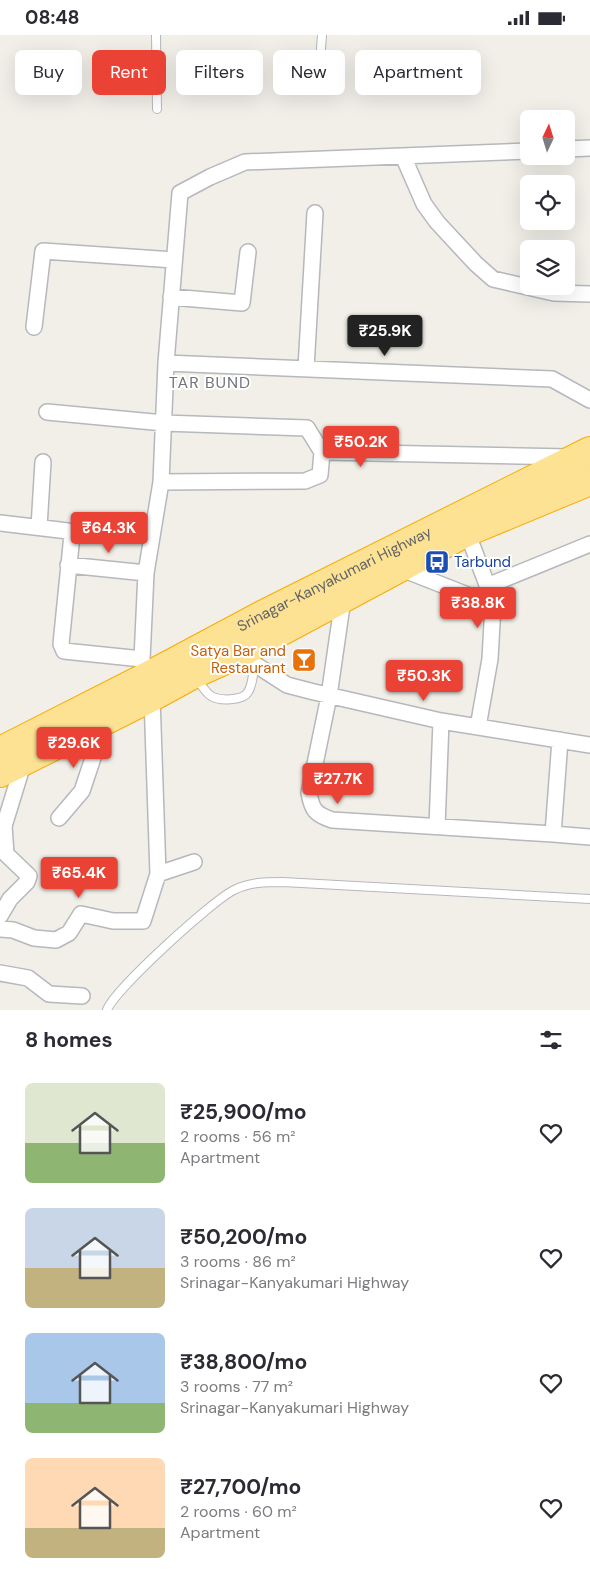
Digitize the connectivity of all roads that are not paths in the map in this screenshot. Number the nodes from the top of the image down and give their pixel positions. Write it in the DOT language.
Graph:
graph roads {
  1 [pos="156,35"];
  2 [pos="322,35"];
  3 [pos="321,50"];
  4 [pos="157,109"];
  5 [pos="575,149"];
  6 [pos="590,149"];
  7 [pos="520,151"];
  8 [pos="403,156"];
  9 [pos="316,213"];
  10 [pos="248,251"];
  11 [pos="174,259"];
  12 [pos="590,294"];
  13 [pos="171,297"];
  14 [pos="34,327"];
  15 [pos="166,363"];
  16 [pos="306,369"];
  17 [pos="590,400"];
  18 [pos="47,412"];
  19 [pos="164,423"];
  20 [pos="322,452"];
  21 [pos="584,454"];
  22 [pos="43,462"];
  23 [pos="590,481"];
  24 [pos="161,482"];
  25 [pos="0,523"];
  26 [pos="38,527"];
  27 [pos="467,532"];
  28 [pos="590,544"];
  29 [pos="68,565"];
  30 [pos="399,568"];
  31 [pos="146,573"];
  32 [pos="487,586"];
  33 [pos="343,599"];
  34 [pos="493,605"];
  35 [pos="247,659"];
  36 [pos="194,674"];
  37 [pos="146,678"];
  38 [pos="329,696"];
  39 [pos="441,721"];
  40 [pos="99,723"];
  41 [pos="478,727"];
  42 [pos="560,740"];
  43 [pos="590,745"];
  44 [pos="8,762"];
  45 [pos="59,818"];
  46 [pos="437,827"];
  47 [pos="553,834"];
  48 [pos="590,837"];
  49 [pos="194,862"];
  50 [pos="158,874"];
  51 [pos="590,899"];
  52 [pos="0,916"];
  53 [pos="0,929"];
  54 [pos="0,973"];
  55 [pos="82,996"];
  56 [pos="107,1010"];
  1 -- 4 [label="lane"];
  2 -- 3 [label="lane"];
  5 -- 6 [label="street"];
  7 -- 8 [label="street"];
  8 -- 11 [label="street"];
  8 -- 12 [label="street"];
  9 -- 16 [label="street"];
  10 -- 13 [label="street"];
  11 -- 13 [label="street"];
  11 -- 14 [label="street"];
  13 -- 15 [label="street"];
  15 -- 16 [label="street"];
  15 -- 19 [label="street"];
  16 -- 17 [label="street"];
  18 -- 19 [label="street"];
  19 -- 20 [label="street"];
  19 -- 24 [label="street"];
  20 -- 21 [label="street"];
  20 -- 24 [label="street"];
  21 -- 37 [label="highway, Srinagar-Kanyakumari Highway"];
  22 -- 26 [label="street"];
  23 -- 27 [label="highway, Srinagar-Kanyakumari Highway"];
  24 -- 31 [label="street"];
  25 -- 26 [label="street"];
  26 -- 29 [label="street"];
  27 -- 30 [label="highway, Srinagar-Kanyakumari Highway"];
  27 -- 32 [label="street"];
  28 -- 32 [label="street"];
  29 -- 31 [label="street"];
  29 -- 37 [label="street"];
  30 -- 33 [label="highway, Srinagar-Kanyakumari Highway"];
  30 -- 34 [label="street"];
  31 -- 37 [label="street"];
  32 -- 34 [label="street"];
  33 -- 35 [label="highway, Srinagar-Kanyakumari Highway"];
  33 -- 38 [label="street"];
  34 -- 41 [label="street"];
  35 -- 36 [label="highway, Srinagar-Kanyakumari Highway"];
  35 -- 36 [label="lane"];
  35 -- 38 [label="street"];
  36 -- 37 [label="highway, Srinagar-Kanyakumari Highway"];
  37 -- 40 [label="highway, Srinagar-Kanyakumari Highway"];
  37 -- 44 [label="highway, Srinagar-Kanyakumari Highway"];
  37 -- 50 [label="street"];
  38 -- 39 [label="street"];
  38 -- 46 [label="street"];
  39 -- 41 [label="street"];
  39 -- 46 [label="street"];
  40 -- 44 [label="highway, Srinagar-Kanyakumari Highway"];
  40 -- 45 [label="street"];
  41 -- 42 [label="street"];
  42 -- 43 [label="street"];
  42 -- 47 [label="street"];
  44 -- 52 [label="street"];
  46 -- 47 [label="street"];
  47 -- 48 [label="street"];
  49 -- 50 [label="street"];
  50 -- 53 [label="street"];
  51 -- 56 [label="lane"];
  54 -- 55 [label="street"];
}
